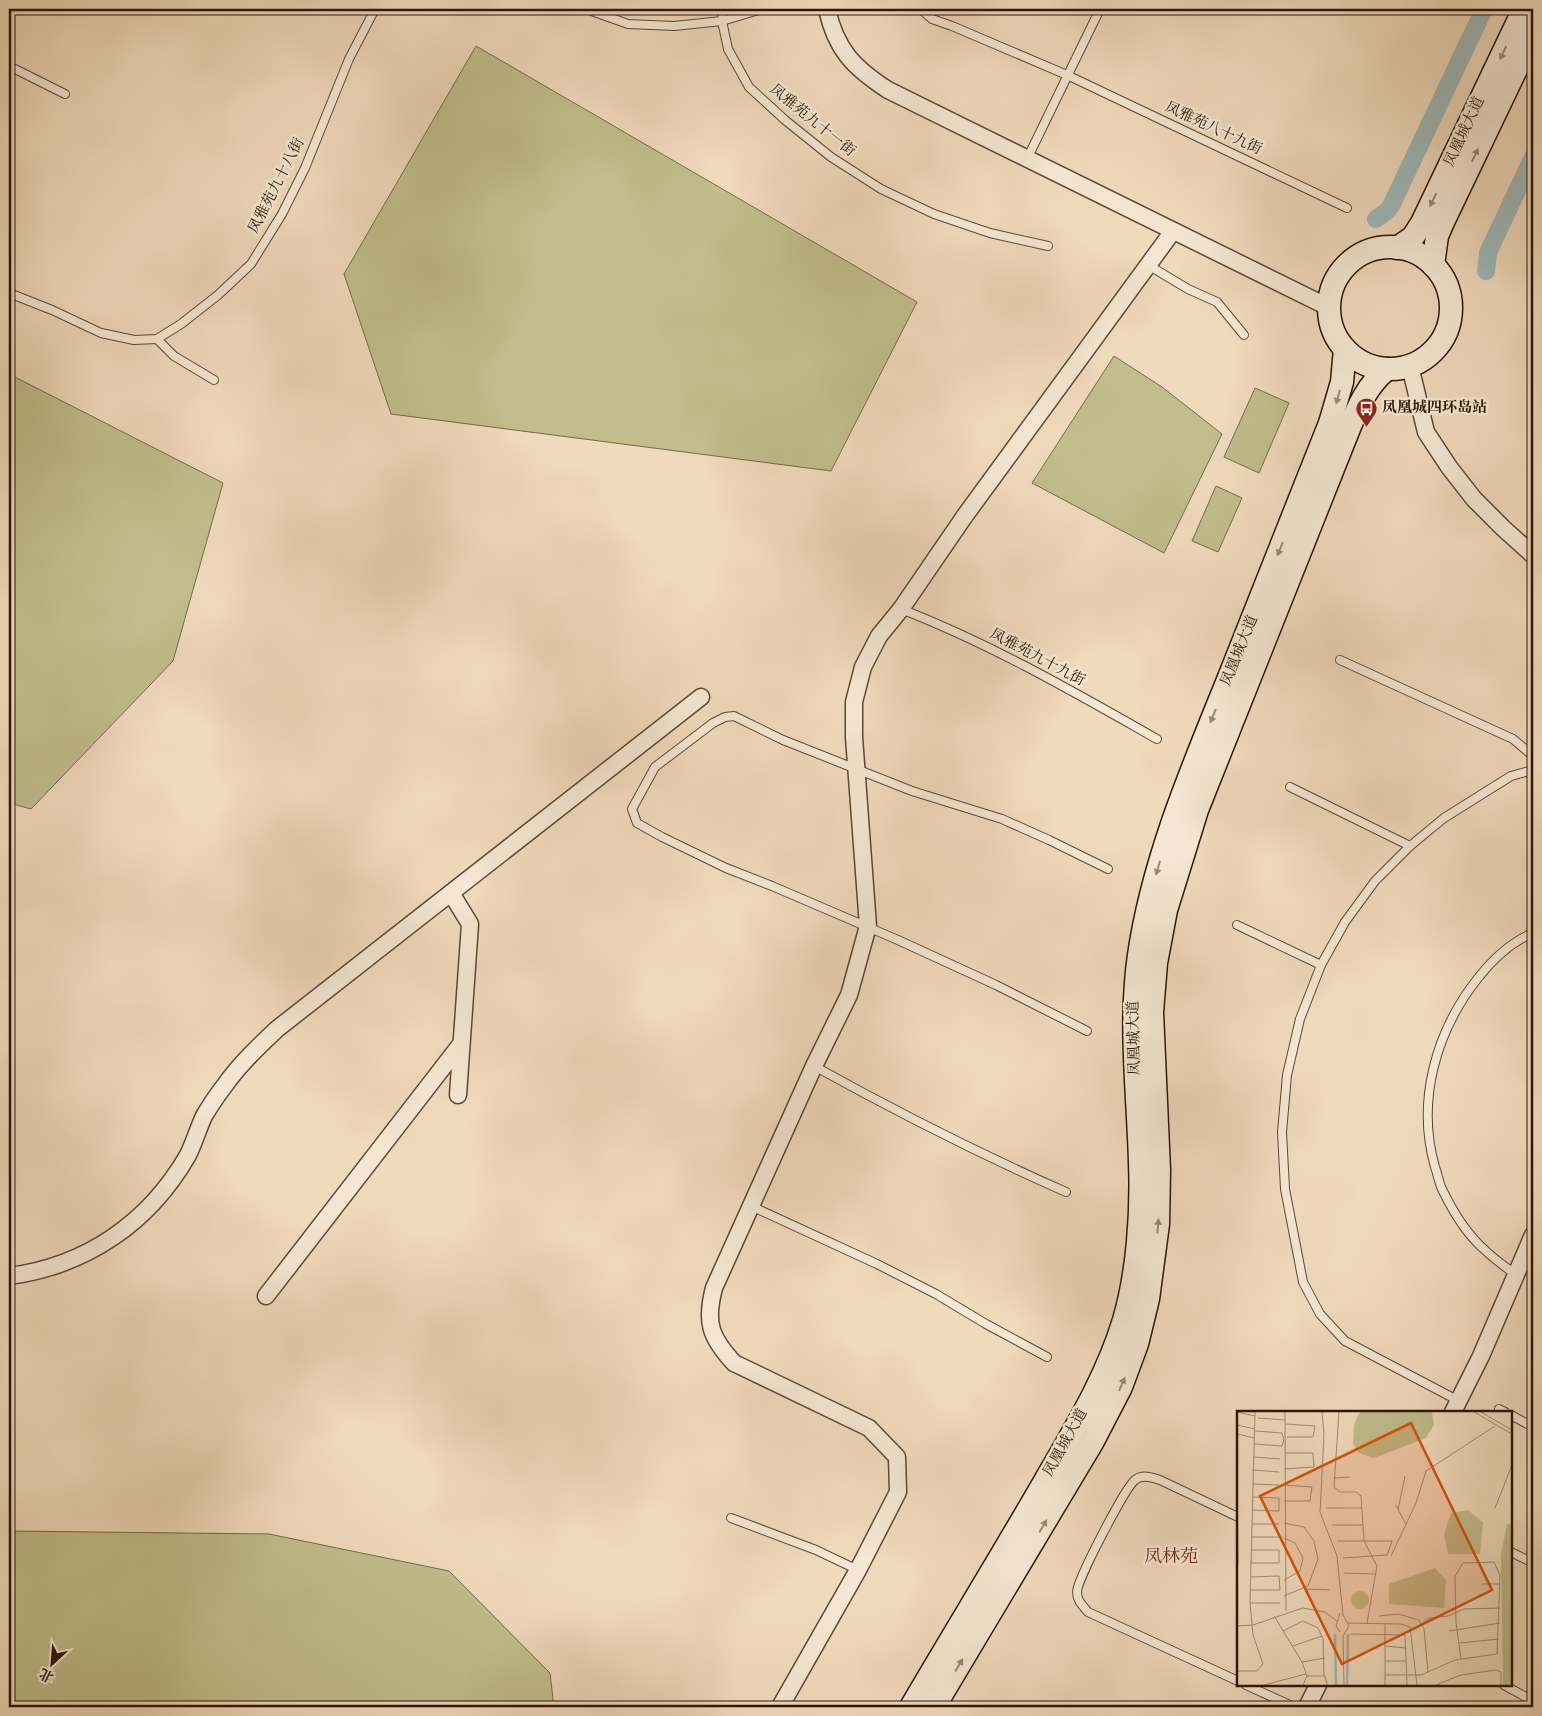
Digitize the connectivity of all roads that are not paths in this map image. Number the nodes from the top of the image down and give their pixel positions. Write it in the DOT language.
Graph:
graph roads {
  1 [pos="375,9"];
  2 [pos="586,9"];
  3 [pos="723,9"];
  4 [pos="762,9"];
  5 [pos="827,9"];
  6 [pos="921,9"];
  7 [pos="1100,9"];
  8 [pos="1524,9"];
  9 [pos="722,21"];
  10 [pos="1533,34"];
  11 [pos="9,66"];
  12 [pos="1067,75"];
  13 [pos="65,94"];
  14 [pos="1027,159"];
  15 [pos="1348,208"];
  16 [pos="1174,231"];
  17 [pos="1048,246"];
  18 [pos="1397,248"];
  19 [pos="1148,265"];
  20 [pos="1432,265"];
  21 [pos="9,293"];
  22 [pos="1328,308"];
  23 [pos="1244,335"];
  24 [pos="157,339"];
  25 [pos="1345,349"];
  26 [pos="1410,366"];
  27 [pos="1387,369"];
  28 [pos="214,380"];
  29 [pos="1533,556"];
  30 [pos="901,609"];
  31 [pos="1340,660"];
  32 [pos="701,697"];
  33 [pos="1157,739"];
  34 [pos="1533,756"];
  35 [pos="857,769"];
  36 [pos="1533,770"];
  37 [pos="1290,787"];
  38 [pos="1410,846"];
  39 [pos="1108,869"];
  40 [pos="451,893"];
  41 [pos="1237,925"];
  42 [pos="868,926"];
  43 [pos="1533,933"];
  44 [pos="1321,965"];
  45 [pos="1087,1031"];
  46 [pos="461,1044"];
  47 [pos="814,1066"];
  48 [pos="458,1095"];
  49 [pos="1066,1192"];
  50 [pos="751,1206"];
  51 [pos="1533,1235"];
  52 [pos="1516,1275"];
  53 [pos="9,1276"];
  54 [pos="266,1296"];
  55 [pos="1047,1357"];
  56 [pos="1456,1406"];
  57 [pos="1512,1416"];
  58 [pos="1533,1427"];
  59 [pos="1237,1517"];
  60 [pos="731,1518"];
  61 [pos="1512,1552"];
  62 [pos="1533,1563"];
  63 [pos="858,1570"];
  64 [pos="1237,1681"];
  65 [pos="1248,1686"];
  66 [pos="1318,1686"];
  67 [pos="1506,1686"];
  68 [pos="1533,1700"];
  69 [pos="780,1707"];
  70 [pos="911,1707"];
  71 [pos="934,1707"];
  72 [pos="1294,1707"];
  73 [pos="1307,1707"];
  1 -- 24 [label="lane, 凤雅苑九十八街"];
  2 -- 9 [label="lane"];
  3 -- 9 [label="lane, 凤雅苑九十一街"];
  4 -- 9 [label="lane"];
  5 -- 14 [label="street"];
  6 -- 12 [label="lane, 凤雅苑八十九街"];
  7 -- 12 [label="lane"];
  8 -- 18 [label="main road, 凤凰城大道, one-way"];
  9 -- 17 [label="lane, 凤雅苑九十一街"];
  20 -- 10 [label="main road, 凤凰城大道, one-way"];
  11 -- 13 [label="lane"];
  12 -- 14 [label="lane"];
  12 -- 15 [label="lane, 凤雅苑八十九街"];
  14 -- 16 [label="street"];
  16 -- 19 [label="street"];
  16 -- 22 [label="street"];
  18 -- 20 [label="main road"];
  18 -- 22 [label="main road"];
  19 -- 23 [label="lane"];
  19 -- 30 [label="street"];
  20 -- 26 [label="main road"];
  21 -- 24 [label="lane"];
  22 -- 25 [label="main road"];
  24 -- 28 [label="lane"];
  25 -- 27 [label="main road"];
  25 -- 70 [label="main road, 凤凰城大道, one-way"];
  26 -- 27 [label="main road"];
  26 -- 29 [label="street"];
  71 -- 27 [label="main road, 凤凰城大道, one-way"];
  30 -- 33 [label="lane, 凤雅苑九十九街"];
  30 -- 35 [label="street"];
  31 -- 34 [label="lane"];
  32 -- 40 [label="street"];
  35 -- 39 [label="lane"];
  35 -- 42 [label="street"];
  35 -- 42 [label="lane"];
  36 -- 38 [label="lane"];
  37 -- 38 [label="lane"];
  38 -- 44 [label="lane"];
  40 -- 46 [label="street"];
  40 -- 53 [label="street"];
  41 -- 44 [label="lane"];
  42 -- 45 [label="lane"];
  42 -- 47 [label="street"];
  43 -- 52 [label="lane"];
  44 -- 56 [label="lane"];
  46 -- 48 [label="street"];
  46 -- 54 [label="street"];
  47 -- 49 [label="lane"];
  47 -- 50 [label="street"];
  50 -- 55 [label="lane"];
  50 -- 63 [label="street"];
  51 -- 52 [label="street"];
  52 -- 56 [label="street"];
  57 -- 58 [label="lane"];
  59 -- 64 [label="lane"];
  60 -- 63 [label="lane"];
  61 -- 62 [label="lane"];
  63 -- 69 [label="street"];
  65 -- 72 [label="lane"];
  66 -- 73 [label="street"];
  67 -- 68 [label="lane"];
}
